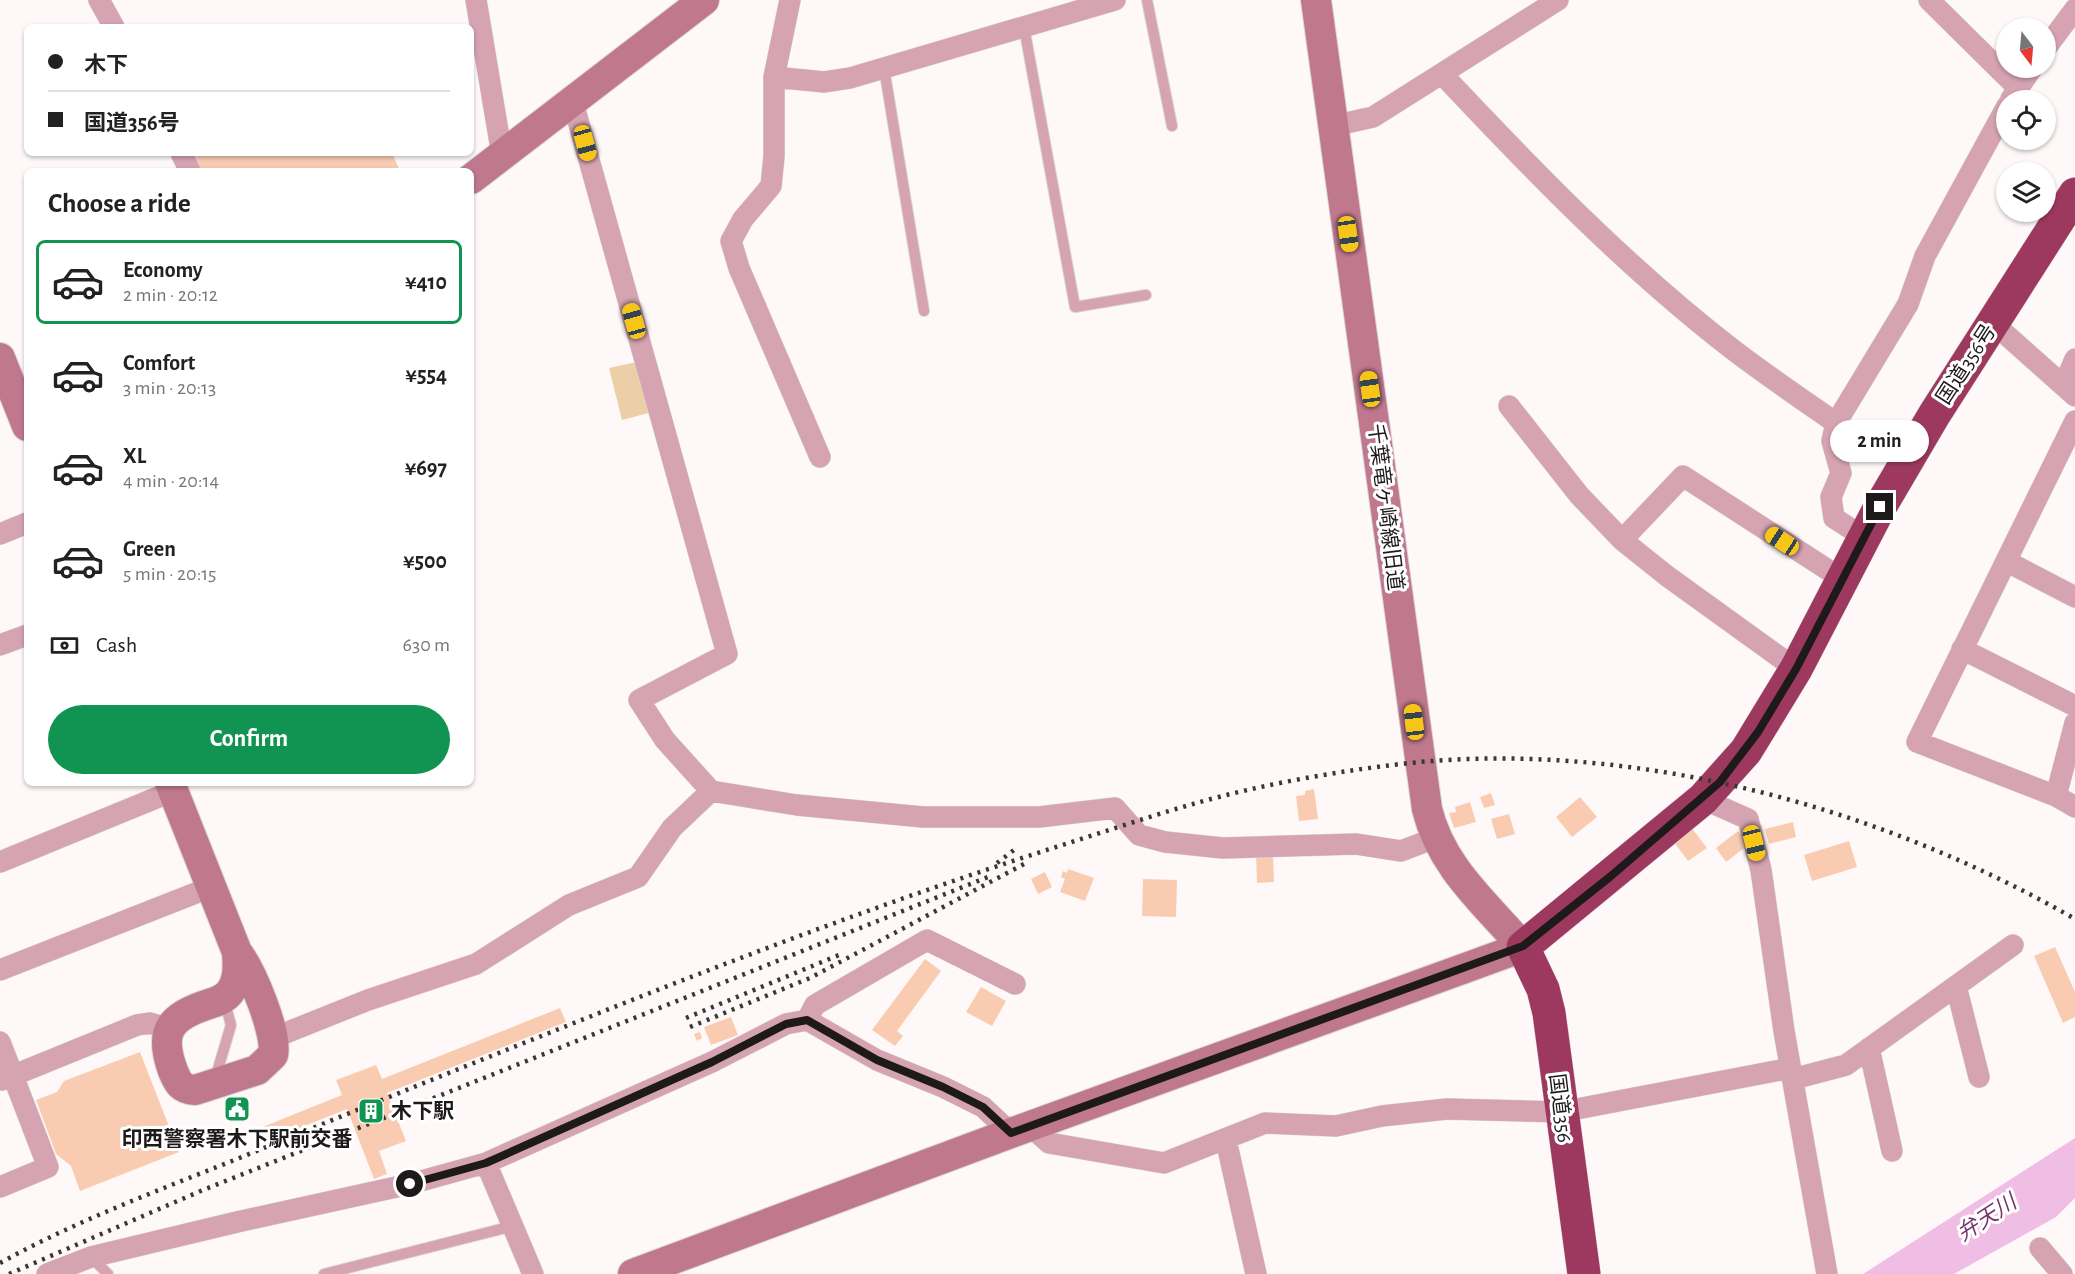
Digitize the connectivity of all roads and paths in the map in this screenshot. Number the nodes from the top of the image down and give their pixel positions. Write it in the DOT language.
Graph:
graph roads {
  1 [pos="99,0"];
  2 [pos="476,0"];
  3 [pos="790,0"];
  4 [pos="1115,0"];
  5 [pos="1147,0"];
  6 [pos="1316,0"];
  7 [pos="1558,0"];
  8 [pos="1929,0"];
  9 [pos="692,4"];
  10 [pos="2075,9"];
  11 [pos="112,24"];
  12 [pos="1024,27"];
  13 [pos="2056,35"];
  14 [pos="884,68"];
  15 [pos="1443,75"];
  16 [pos="774,77"];
  17 [pos="2010,90"];
  18 [pos="572,99"];
  19 [pos="1172,126"];
  20 [pos="1333,126"];
  21 [pos="1996,126"];
  22 [pos="502,155"];
  23 [pos="474,177"];
  24 [pos="2075,194"];
  25 [pos="1146,295"];
  26 [pos="924,311"];
  27 [pos="1993,323"];
  28 [pos="0,358"];
  29 [pos="2075,359"];
  30 [pos="2069,390"];
  31 [pos="1509,406"];
  32 [pos="19,414"];
  33 [pos="2075,421"];
  34 [pos="1836,423"];
  35 [pos="820,457"];
  36 [pos="24,524"];
  37 [pos="0,534"];
  38 [pos="1864,538"];
  39 [pos="1622,540"];
  40 [pos="2006,561"];
  41 [pos="1842,579"];
  42 [pos="2075,597"];
  43 [pos="24,636"];
  44 [pos="0,645"];
  45 [pos="1962,650"];
  46 [pos="1796,669"];
  47 [pos="2075,706"];
  48 [pos="2075,723"];
  49 [pos="172,787"];
  50 [pos="711,791"];
  51 [pos="2056,796"];
  52 [pos="1703,799"];
  53 [pos="2075,807"];
  54 [pos="1435,838"];
  55 [pos="0,862"];
  56 [pos="211,887"];
  57 [pos="2013,945"];
  58 [pos="1523,946"];
  59 [pos="237,952"];
  60 [pos="0,970"];
  61 [pos="1015,984"];
  62 [pos="1956,986"];
  63 [pos="224,999"];
  64 [pos="262,1004"];
  65 [pos="807,1020"];
  66 [pos="169,1029"];
  67 [pos="273,1038"];
  68 [pos="0,1042"];
  69 [pos="1869,1048"];
  70 [pos="1792,1074"];
  71 [pos="1979,1077"];
  72 [pos="7,1078"];
  73 [pos="214,1085"];
  74 [pos="1561,1112"];
  75 [pos="1021,1130"];
  76 [pos="1226,1140"];
  77 [pos="1892,1151"];
  78 [pos="486,1163"];
  79 [pos="0,1187"];
  80 [pos="513,1226"];
  81 [pos="2040,1248"];
  82 [pos="91,1257"];
  83 [pos="646,1272"];
  84 [pos="46,1274"];
  85 [pos="108,1274"];
  86 [pos="324,1274"];
  87 [pos="533,1274"];
  88 [pos="1256,1274"];
  89 [pos="1584,1274"];
  90 [pos="1827,1274"];
  91 [pos="2062,1274"];
  1 -- 11 [label="street"];
  2 -- 22 [label="street"];
  3 -- 16 [label="street"];
  4 -- 12 [label="street"];
  5 -- 19 [label="lane"];
  6 -- 20 [label="street, 千葉竜ヶ崎線旧道"];
  7 -- 15 [label="street"];
  8 -- 17 [label="street"];
  9 -- 18 [label="street"];
  10 -- 13 [label="street"];
  12 -- 14 [label="street"];
  12 -- 25 [label="lane"];
  14 -- 16 [label="street"];
  14 -- 26 [label="lane"];
  15 -- 20 [label="street"];
  15 -- 34 [label="street"];
  16 -- 35 [label="street"];
  18 -- 22 [label="street"];
  18 -- 50 [label="street"];
  20 -- 54 [label="street, 千葉竜ヶ崎線旧道"];
  21 -- 34 [label="street"];
  22 -- 23 [label="street"];
  24 -- 27 [label="highway, 国道356号"];
  27 -- 30 [label="street"];
  27 -- 38 [label="highway, 国道356号"];
  28 -- 32 [label="street"];
  29 -- 30 [label="street"];
  31 -- 39 [label="street"];
  33 -- 40 [label="street"];
  34 -- 38 [label="street"];
  36 -- 37 [label="street"];
  38 -- 41 [label="highway, 国道356号"];
  39 -- 41 [label="street"];
  39 -- 46 [label="street"];
  40 -- 42 [label="street"];
  40 -- 45 [label="street"];
  41 -- 46 [label="highway, 国道356号"];
  43 -- 44 [label="street"];
  45 -- 47 [label="street"];
  45 -- 51 [label="street"];
  46 -- 52 [label="highway, 国道356号"];
  48 -- 51 [label="street"];
  49 -- 55 [label="street"];
  49 -- 56 [label="street"];
  50 -- 54 [label="street"];
  50 -- 67 [label="street"];
  51 -- 53 [label="street"];
  52 -- 58 [label="highway, 国道356号"];
  52 -- 70 [label="street"];
  54 -- 58 [label="street, 千葉竜ヶ崎線旧道"];
  56 -- 59 [label="street"];
  56 -- 60 [label="street"];
  57 -- 62 [label="street"];
  58 -- 74 [label="highway, 国道356"];
  58 -- 75 [label="street"];
  59 -- 63 [label="street"];
  59 -- 64 [label="street"];
  61 -- 65 [label="street"];
  62 -- 69 [label="street"];
  62 -- 71 [label="street"];
  63 -- 64 [label="street"];
  63 -- 66 [label="street"];
  63 -- 73 [label="lane"];
  64 -- 67 [label="street"];
  65 -- 75 [label="street"];
  65 -- 78 [label="street"];
  66 -- 72 [label="street"];
  66 -- 73 [label="street"];
  67 -- 73 [label="street"];
  68 -- 72 [label="street"];
  69 -- 70 [label="street"];
  69 -- 77 [label="street"];
  70 -- 74 [label="street"];
  70 -- 90 [label="street"];
  72 -- 79 [label="street"];
  74 -- 76 [label="street"];
  74 -- 89 [label="highway, 国道356"];
  75 -- 76 [label="street"];
  75 -- 83 [label="street"];
  76 -- 88 [label="street"];
  78 -- 80 [label="street"];
  78 -- 82 [label="street"];
  80 -- 86 [label="lane"];
  80 -- 87 [label="street"];
  81 -- 91 [label="street"];
  82 -- 84 [label="street"];
  82 -- 85 [label="lane"];
}
